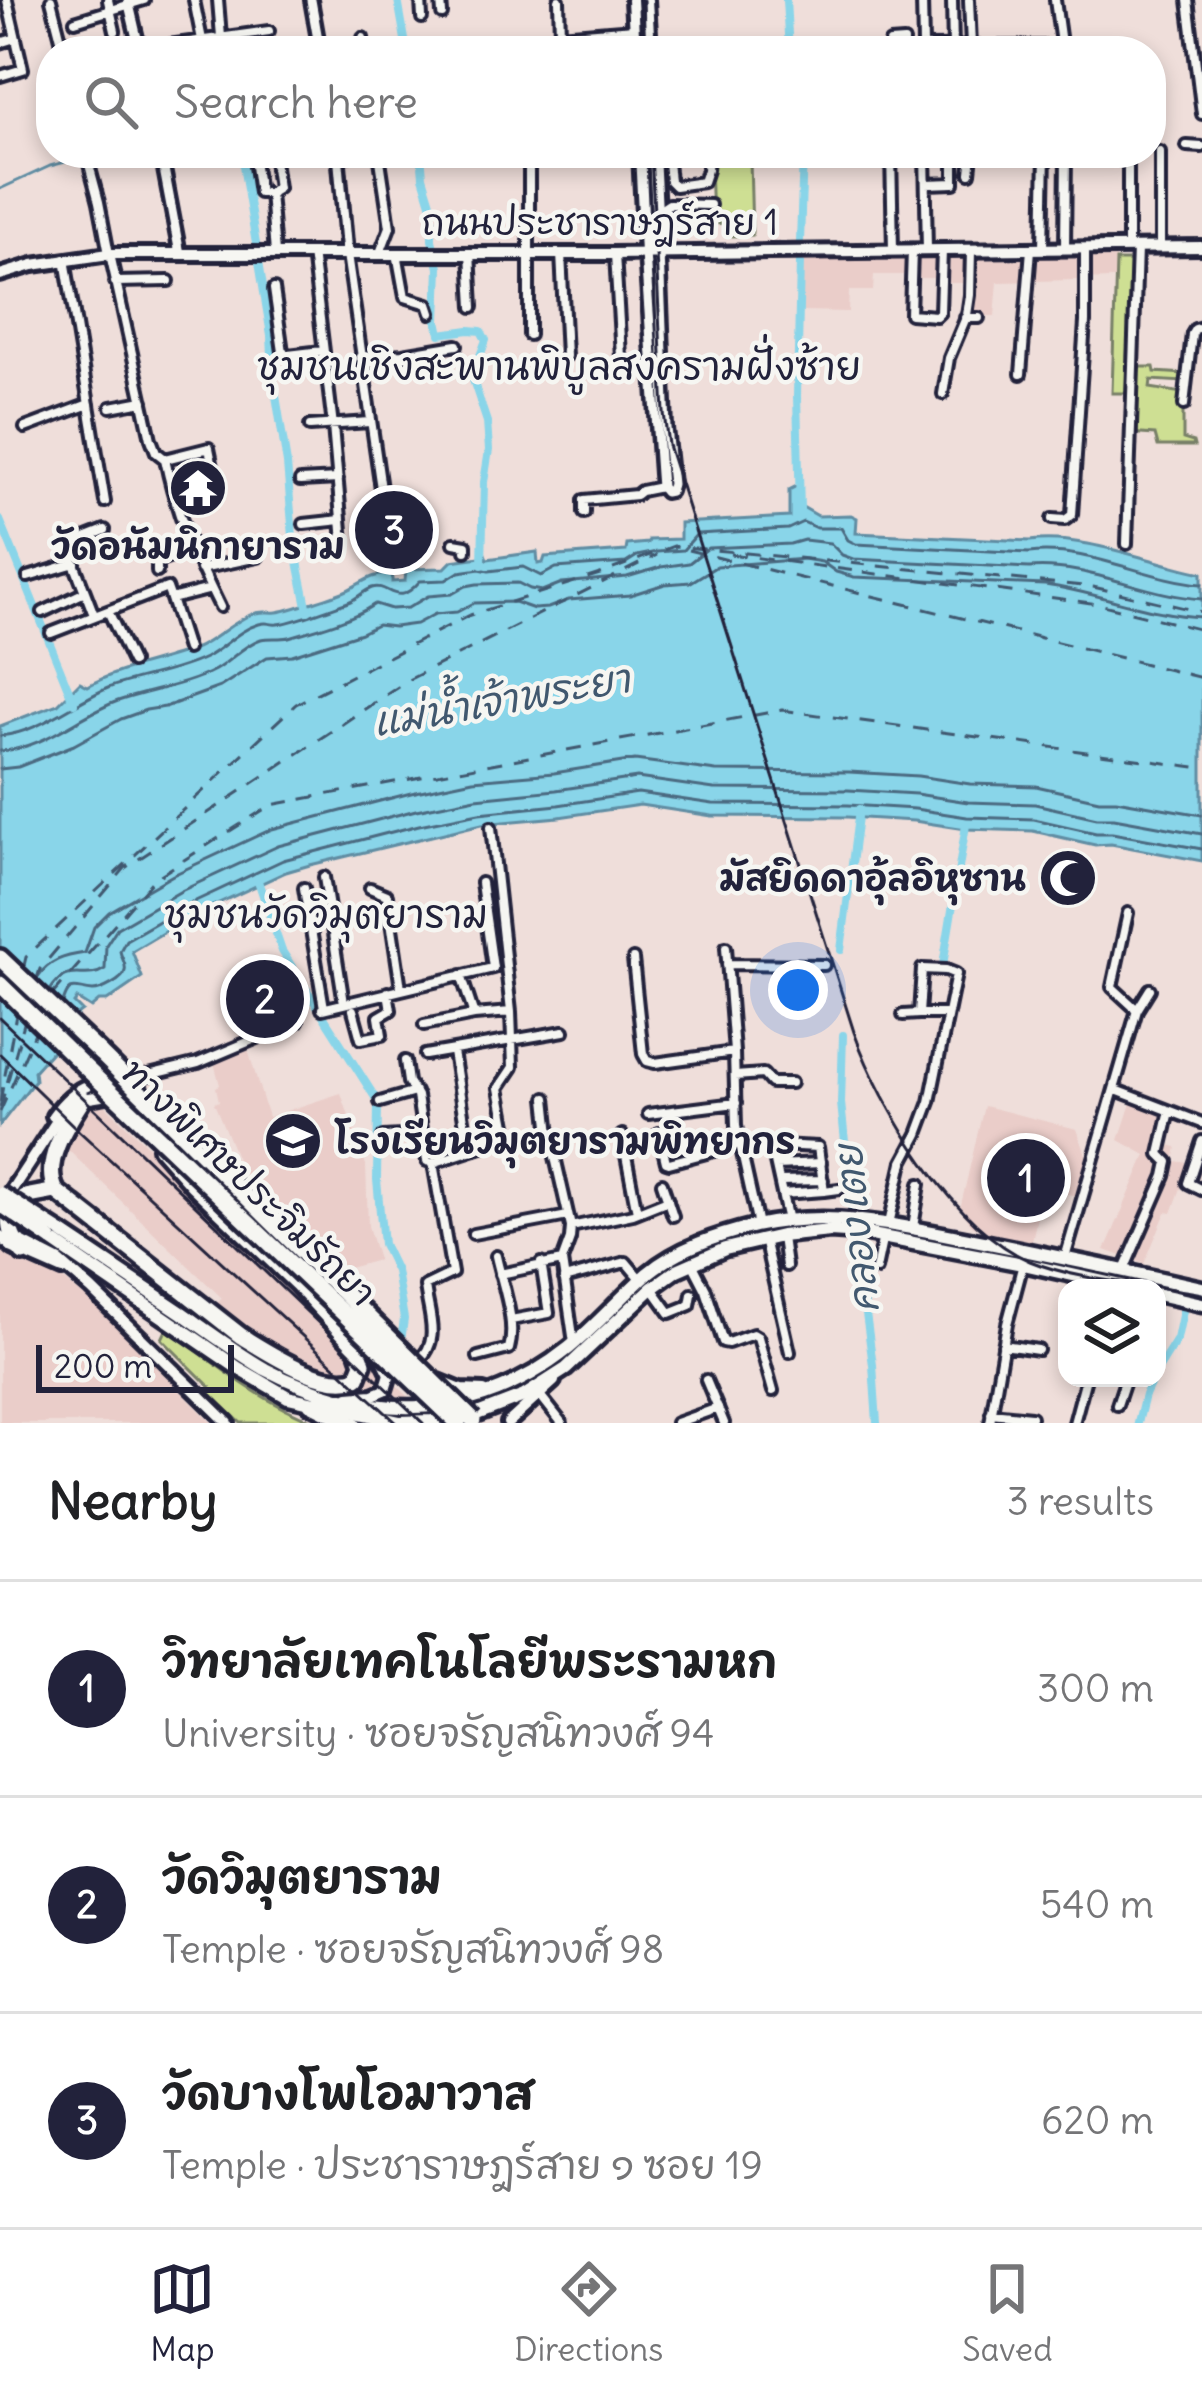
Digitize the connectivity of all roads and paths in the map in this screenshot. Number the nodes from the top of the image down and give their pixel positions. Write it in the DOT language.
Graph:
graph roads {
  1 [pos="7,0"];
  2 [pos="51,0"];
  3 [pos="108,0"];
  4 [pos="144,0"];
  5 [pos="194,0"];
  6 [pos="218,0"];
  7 [pos="311,0"];
  8 [pos="421,0"];
  9 [pos="442,0"];
  10 [pos="559,0"];
  11 [pos="632,0"];
  12 [pos="647,0"];
  13 [pos="922,0"];
  14 [pos="952,0"];
  15 [pos="969,0"];
  16 [pos="1054,0"];
  17 [pos="1188,0"];
  18 [pos="129,3"];
  19 [pos="111,11"];
  20 [pos="442,14"];
  21 [pos="422,18"];
  22 [pos="75,21"];
  23 [pos="634,29"];
  24 [pos="649,29"];
  25 [pos="115,31"];
  26 [pos="269,31"];
  27 [pos="60,36"];
  28 [pos="137,36"];
  29 [pos="201,36"];
  30 [pos="224,36"];
  31 [pos="232,36"];
  32 [pos="317,36"];
  33 [pos="634,36"];
  34 [pos="649,36"];
  35 [pos="923,36"];
  36 [pos="952,36"];
  37 [pos="970,36"];
  38 [pos="1059,36"];
  39 [pos="13,39"];
  40 [pos="0,43"];
  41 [pos="1198,54"];
  42 [pos="0,76"];
  43 [pos="1202,114"];
  44 [pos="1187,146"];
  45 [pos="1202,147"];
  46 [pos="90,168"];
  47 [pos="164,168"];
  48 [pos="256,168"];
  49 [pos="275,168"];
  50 [pos="339,168"];
  51 [pos="382,168"];
  52 [pos="529,168"];
  53 [pos="642,168"];
  54 [pos="656,168"];
  55 [pos="669,168"];
  56 [pos="707,168"];
  57 [pos="891,168"];
  58 [pos="925,168"];
  59 [pos="954,168"];
  60 [pos="970,168"];
  61 [pos="1044,168"];
  62 [pos="1066,168"];
  63 [pos="1129,168"];
  64 [pos="1160,168"];
  65 [pos="970,173"];
  66 [pos="926,184"];
  67 [pos="270,194"];
  68 [pos="710,205"];
  69 [pos="660,209"];
  70 [pos="665,227"];
  71 [pos="1202,247"];
  72 [pos="1132,248"];
  73 [pos="1160,248"];
  74 [pos="1037,249"];
  75 [pos="1065,249"];
  76 [pos="1085,249"];
  77 [pos="892,250"];
  78 [pos="912,250"];
  79 [pos="927,250"];
  80 [pos="943,250"];
  81 [pos="971,250"];
  82 [pos="262,253"];
  83 [pos="312,253"];
  84 [pos="380,253"];
  85 [pos="470,253"];
  86 [pos="530,253"];
  87 [pos="652,253"];
  88 [pos="109,254"];
  89 [pos="180,254"];
  90 [pos="347,254"];
  91 [pos="397,254"];
  92 [pos="561,254"];
  93 [pos="615,254"];
  94 [pos="65,259"];
  95 [pos="0,275"];
  96 [pos="169,281"];
  97 [pos="115,282"];
  98 [pos="274,290"];
  99 [pos="473,307"];
  100 [pos="431,313"];
  101 [pos="965,318"];
  102 [pos="980,318"];
  103 [pos="1202,327"];
  104 [pos="529,335"];
  105 [pos="457,345"];
  106 [pos="322,351"];
  107 [pos="566,356"];
  108 [pos="360,357"];
  109 [pos="622,374"];
  110 [pos="1021,374"];
  111 [pos="943,394"];
  112 [pos="143,401"];
  113 [pos="89,404"];
  114 [pos="1184,405"];
  115 [pos="111,407"];
  116 [pos="370,422"];
  117 [pos="332,423"];
  118 [pos="310,426"];
  119 [pos="25,428"];
  120 [pos="165,459"];
  121 [pos="215,477"];
  122 [pos="338,479"];
  123 [pos="300,481"];
  124 [pos="662,487"];
  125 [pos="105,502"];
  126 [pos="584,513"];
  127 [pos="1052,519"];
  128 [pos="341,520"];
  129 [pos="304,524"];
  130 [pos="105,530"];
  131 [pos="343,542"];
  132 [pos="454,543"];
  133 [pos="429,544"];
  134 [pos="1126,544"];
  135 [pos="192,550"];
  136 [pos="466,551"];
  137 [pos="258,557"];
  138 [pos="74,563"];
  139 [pos="201,569"];
  140 [pos="157,572"];
  141 [pos="28,578"];
  142 [pos="211,589"];
  143 [pos="85,592"];
  144 [pos="172,599"];
  145 [pos="220,607"];
  146 [pos="108,611"];
  147 [pos="43,612"];
  148 [pos="94,615"];
  149 [pos="51,633"];
  150 [pos="187,649"];
  151 [pos="132,662"];
  152 [pos="491,827"];
  153 [pos="324,877"];
  154 [pos="482,883"];
  155 [pos="304,888"];
  156 [pos="370,888"];
  157 [pos="1128,913"];
  158 [pos="726,946"];
  159 [pos="0,958"];
  160 [pos="633,959"];
  161 [pos="728,964"];
  162 [pos="824,965"];
  163 [pos="461,975"];
  164 [pos="0,984"];
  165 [pos="401,988"];
  166 [pos="1150,989"];
  167 [pos="388,992"];
  168 [pos="344,1003"];
  169 [pos="353,1010"];
  170 [pos="1137,1010"];
  171 [pos="512,1012"];
  172 [pos="919,1014"];
  173 [pos="474,1015"];
  174 [pos="903,1015"];
  175 [pos="946,1015"];
  176 [pos="298,1021"];
  177 [pos="424,1025"];
  178 [pos="564,1031"];
  179 [pos="513,1041"];
  180 [pos="452,1052"];
  181 [pos="734,1052"];
  182 [pos="425,1055"];
  183 [pos="405,1061"];
  184 [pos="735,1076"];
  185 [pos="115,1083"];
  186 [pos="791,1083"];
  187 [pos="1116,1090"];
  188 [pos="415,1092"];
  189 [pos="546,1098"];
  190 [pos="83,1099"];
  191 [pos="380,1102"];
  192 [pos="736,1103"];
  193 [pos="129,1109"];
  194 [pos="1170,1111"];
  195 [pos="648,1114"];
  196 [pos="1202,1123"];
  197 [pos="658,1133"];
  198 [pos="422,1135"];
  199 [pos="550,1135"];
  200 [pos="622,1135"];
  201 [pos="383,1137"];
  202 [pos="509,1141"];
  203 [pos="1202,1141"];
  204 [pos="740,1144"];
  205 [pos="470,1151"];
  206 [pos="433,1163"];
  207 [pos="821,1163"];
  208 [pos="776,1165"];
  209 [pos="780,1181"];
  210 [pos="662,1183"];
  211 [pos="920,1184"];
  212 [pos="823,1186"];
  213 [pos="838,1189"];
  214 [pos="1202,1190"];
  215 [pos="56,1191"];
  216 [pos="0,1193"];
  217 [pos="782,1194"];
  218 [pos="668,1200"];
  219 [pos="0,1205"];
  220 [pos="637,1212"];
  221 [pos="673,1216"];
  222 [pos="569,1221"];
  223 [pos="788,1221"];
  224 [pos="856,1226"];
  225 [pos="912,1228"];
  226 [pos="886,1230"];
  227 [pos="761,1232"];
  228 [pos="473,1234"];
  229 [pos="6,1236"];
  230 [pos="56,1236"];
  231 [pos="782,1236"];
  232 [pos="23,1253"];
  233 [pos="496,1256"];
  234 [pos="562,1261"];
  235 [pos="691,1262"];
  236 [pos="542,1263"];
  237 [pos="1023,1264"];
  238 [pos="786,1266"];
  239 [pos="1063,1266"];
  240 [pos="876,1269"];
  241 [pos="1123,1271"];
  242 [pos="72,1273"];
  243 [pos="500,1274"];
  244 [pos="1091,1277"];
  245 [pos="564,1279"];
  246 [pos="647,1284"];
  247 [pos="1198,1287"];
  248 [pos="692,1294"];
  249 [pos="568,1310"];
  250 [pos="549,1312"];
  251 [pos="176,1317"];
  252 [pos="511,1320"];
  253 [pos="385,1330"];
  254 [pos="364,1337"];
  255 [pos="574,1344"];
  256 [pos="1003,1345"];
  257 [pos="1038,1350"];
  258 [pos="790,1352"];
  259 [pos="478,1357"];
  260 [pos="418,1361"];
  261 [pos="566,1369"];
  262 [pos="706,1380"];
  263 [pos="1084,1387"];
  264 [pos="1123,1387"];
  265 [pos="506,1388"];
  266 [pos="773,1391"];
  267 [pos="540,1395"];
  268 [pos="324,1396"];
  269 [pos="304,1403"];
  270 [pos="1117,1405"];
  271 [pos="718,1408"];
  272 [pos="1031,1417"];
  273 [pos="991,1418"];
  274 [pos="228,1423"];
  275 [pos="356,1423"];
  276 [pos="458,1423"];
  277 [pos="476,1423"];
  278 [pos="508,1423"];
  279 [pos="562,1423"];
  280 [pos="676,1423"];
  281 [pos="724,1423"];
  282 [pos="1074,1423"];
  1 -- 42 [label="street"];
  2 -- 27 [label="street"];
  3 -- 19 [label="street"];
  4 -- 18 [label="street"];
  5 -- 29 [label="street"];
  6 -- 30 [label="street"];
  7 -- 32 [label="street"];
  8 -- 21 [label="street"];
  9 -- 20 [label="street"];
  10 -- 23 [label="street"];
  11 -- 23 [label="main road"];
  12 -- 24 [label="main road"];
  13 -- 35 [label="street"];
  14 -- 36 [label="street"];
  15 -- 37 [label="street"];
  16 -- 38 [label="street"];
  17 -- 41 [label="street"];
  18 -- 19 [label="street"];
  18 -- 28 [label="street"];
  19 -- 22 [label="street"];
  19 -- 25 [label="street"];
  23 -- 24 [label="main road"];
  23 -- 33 [label="main road"];
  24 -- 34 [label="main road"];
  26 -- 31 [label="street"];
  39 -- 40 [label="street"];
  41 -- 43 [label="street"];
  44 -- 45 [label="street"];
  46 -- 88 [label="street"];
  47 -- 89 [label="street"];
  48 -- 67 [label="street"];
  49 -- 67 [label="street"];
  50 -- 90 [label="street"];
  51 -- 84 [label="street"];
  52 -- 86 [label="street"];
  53 -- 87 [label="main road"];
  54 -- 69 [label="main road"];
  55 -- 56 [label="street"];
  57 -- 77 [label="street"];
  58 -- 66 [label="street"];
  59 -- 66 [label="street"];
  60 -- 65 [label="street"];
  61 -- 74 [label="street"];
  62 -- 75 [label="street"];
  63 -- 72 [label="street"];
  64 -- 73 [label="street"];
  66 -- 79 [label="street"];
  67 -- 82 [label="street"];
  68 -- 69 [label="street"];
  69 -- 70 [label="street"];
  69 -- 87 [label="main road"];
  71 -- 73 [label="main road, ถนนประชาราษฎร์สาย 1"];
  72 -- 73 [label="main road, ถนนประชาราษฎร์สาย 1"];
  72 -- 76 [label="main road, ถนนประชาราษฎร์สาย 1"];
  72 -- 134 [label="street"];
  74 -- 75 [label="main road, ถนนประชาราษฎร์สาย 1"];
  74 -- 81 [label="main road, ถนนประชาราษฎร์สาย 1"];
  74 -- 110 [label="street"];
  75 -- 76 [label="main road, ถนนประชาราษฎร์สาย 1"];
  76 -- 127 [label="street"];
  77 -- 78 [label="main road, ถนนประชาราษฎร์สาย 1"];
  77 -- 87 [label="main road, ถนนประชาราษฎร์สาย 1"];
  78 -- 79 [label="main road, ถนนประชาราษฎร์สาย 1"];
  78 -- 80 [label="street"];
  79 -- 80 [label="main road, ถนนประชาราษฎร์สาย 1"];
  80 -- 81 [label="main road, ถนนประชาราษฎร์สาย 1"];
  81 -- 101 [label="street"];
  82 -- 83 [label="main road, ถนนประชาราษฎร์สาย 1"];
  82 -- 89 [label="main road, ถนนประชาราษฎร์สาย 1"];
  83 -- 90 [label="main road, ถนนประชาราษฎร์สาย 1"];
  83 -- 106 [label="street"];
  84 -- 90 [label="main road, ถนนประชาราษฎร์สาย 1"];
  84 -- 91 [label="main road, ถนนประชาราษฎร์สาย 1"];
  85 -- 86 [label="main road, ถนนประชาราษฎร์สาย 1"];
  85 -- 91 [label="main road, ถนนประชาราษฎร์สาย 1"];
  85 -- 99 [label="street"];
  86 -- 92 [label="main road, ถนนประชาราษฎร์สาย 1"];
  86 -- 104 [label="street"];
  87 -- 93 [label="main road, ถนนประชาราษฎร์สาย 1"];
  87 -- 124 [label="street"];
  88 -- 89 [label="main road, ถนนประชาราษฎร์สาย 1"];
  88 -- 94 [label="main road, ถนนประชาราษฎร์สาย 1"];
  88 -- 97 [label="street"];
  90 -- 108 [label="street"];
  91 -- 100 [label="street"];
  92 -- 93 [label="main road, ถนนประชาราษฎร์สาย 1"];
  92 -- 107 [label="street"];
  93 -- 109 [label="street"];
  94 -- 95 [label="main road, ถนนประชาราษฎร์สาย 1"];
  94 -- 113 [label="street"];
  96 -- 97 [label="street"];
  97 -- 112 [label="street"];
  98 -- 106 [label="street"];
  101 -- 102 [label="street"];
  101 -- 111 [label="street"];
  103 -- 114 [label="street"];
  105 -- 108 [label="street"];
  106 -- 117 [label="street"];
  108 -- 116 [label="street"];
  112 -- 115 [label="street"];
  112 -- 120 [label="street"];
  113 -- 119 [label="street"];
  113 -- 125 [label="street"];
  116 -- 117 [label="street"];
  116 -- 133 [label="street"];
  117 -- 118 [label="street"];
  117 -- 122 [label="street"];
  120 -- 121 [label="street"];
  120 -- 135 [label="street"];
  122 -- 123 [label="street"];
  122 -- 128 [label="street"];
  124 -- 126 [label="street"];
  128 -- 129 [label="street"];
  128 -- 131 [label="street"];
  130 -- 138 [label="street"];
  132 -- 136 [label="street"];
  135 -- 139 [label="street"];
  135 -- 140 [label="street"];
  137 -- 139 [label="street"];
  138 -- 141 [label="street"];
  138 -- 143 [label="street"];
  139 -- 142 [label="street"];
  142 -- 144 [label="street"];
  142 -- 145 [label="street"];
  143 -- 147 [label="street"];
  143 -- 148 [label="street"];
  144 -- 146 [label="street"];
  144 -- 150 [label="street"];
  146 -- 148 [label="street"];
  146 -- 151 [label="street"];
  148 -- 149 [label="street"];
  152 -- 171 [label="street"];
  153 -- 168 [label="street"];
  154 -- 163 [label="street"];
  155 -- 168 [label="street"];
  156 -- 165 [label="street"];
  157 -- 170 [label="street"];
  158 -- 161 [label="street"];
  159 -- 277 [label="highway, ทางพิเศษประจิมรัถยา, bridge"];
  160 -- 181 [label="street"];
  161 -- 162 [label="street"];
  161 -- 181 [label="street"];
  163 -- 165 [label="street"];
  163 -- 173 [label="street"];
  164 -- 193 [label="highway, ทางพิเศษประจิมรัถยา, bridge"];
  165 -- 167 [label="street"];
  166 -- 170 [label="street"];
  167 -- 168 [label="street"];
  167 -- 169 [label="street"];
  170 -- 187 [label="street"];
  171 -- 173 [label="street"];
  171 -- 179 [label="street"];
  172 -- 174 [label="street"];
  172 -- 175 [label="street"];
  172 -- 175 [label="street"];
  173 -- 177 [label="street"];
  175 -- 226 [label="street"];
  176 -- 185 [label="street"];
  178 -- 179 [label="street"];
  179 -- 180 [label="street"];
  179 -- 202 [label="street"];
  180 -- 182 [label="street"];
  180 -- 205 [label="street"];
  181 -- 184 [label="street"];
  183 -- 188 [label="street"];
  184 -- 186 [label="street"];
  184 -- 192 [label="street"];
  185 -- 216 [label="main road"];
  185 -- 253 [label="main road"];
  187 -- 194 [label="street"];
  187 -- 239 [label="street"];
  188 -- 191 [label="street"];
  188 -- 198 [label="street"];
  189 -- 199 [label="street"];
  190 -- 215 [label="highway"];
  190 -- 229 [label="main road"];
  190 -- 254 [label="main road"];
  192 -- 195 [label="street"];
  192 -- 204 [label="street"];
  193 -- 215 [label="highway, bridge"];
  193 -- 276 [label="highway, ทางพิเศษประจิมรัถยา, bridge"];
  194 -- 196 [label="street"];
  194 -- 241 [label="street"];
  197 -- 204 [label="street"];
  198 -- 201 [label="street"];
  198 -- 206 [label="street"];
  199 -- 202 [label="street"];
  199 -- 222 [label="street"];
  200 -- 220 [label="street"];
  202 -- 205 [label="street"];
  203 -- 214 [label="street"];
  204 -- 227 [label="street"];
  205 -- 206 [label="street"];
  206 -- 260 [label="street"];
  207 -- 208 [label="street"];
  207 -- 208 [label="street"];
  207 -- 212 [label="street"];
  208 -- 209 [label="street"];
  209 -- 212 [label="street"];
  209 -- 217 [label="street"];
  210 -- 218 [label="street"];
  211 -- 225 [label="street"];
  212 -- 213 [label="street"];
  212 -- 217 [label="street"];
  215 -- 229 [label="highway"];
  216 -- 230 [label="main road, bridge"];
  217 -- 223 [label="street"];
  218 -- 220 [label="street"];
  218 -- 221 [label="street"];
  219 -- 230 [label="main road, bridge"];
  220 -- 222 [label="street"];
  222 -- 228 [label="street"];
  222 -- 234 [label="street"];
  223 -- 224 [label="main road"];
  223 -- 227 [label="main road"];
  224 -- 226 [label="main road"];
  224 -- 231 [label="main road"];
  225 -- 226 [label="main road"];
  225 -- 239 [label="main road"];
  226 -- 237 [label="main road"];
  226 -- 240 [label="street"];
  227 -- 231 [label="main road"];
  227 -- 235 [label="main road"];
  227 -- 246 [label="main road"];
  227 -- 258 [label="street"];
  229 -- 232 [label="highway"];
  229 -- 242 [label="main road"];
  230 -- 251 [label="main road"];
  231 -- 238 [label="street"];
  232 -- 242 [label="main road"];
  233 -- 243 [label="street"];
  234 -- 236 [label="street"];
  234 -- 245 [label="street"];
  235 -- 246 [label="main road"];
  235 -- 266 [label="street"];
  236 -- 243 [label="street"];
  236 -- 250 [label="street"];
  237 -- 239 [label="main road"];
  237 -- 256 [label="street"];
  239 -- 244 [label="main road"];
  241 -- 244 [label="main road"];
  241 -- 247 [label="main road"];
  242 -- 274 [label="main road"];
  243 -- 252 [label="street"];
  245 -- 246 [label="street"];
  245 -- 249 [label="street"];
  246 -- 248 [label="street"];
  246 -- 255 [label="main road"];
  246 -- 261 [label="main road"];
  249 -- 250 [label="street"];
  249 -- 255 [label="street"];
  250 -- 252 [label="street"];
  251 -- 268 [label="main road"];
  251 -- 269 [label="main road"];
  252 -- 259 [label="street"];
  253 -- 254 [label="main road"];
  253 -- 260 [label="main road"];
  254 -- 268 [label="main road"];
  255 -- 265 [label="main road"];
  256 -- 257 [label="street"];
  256 -- 273 [label="street"];
  260 -- 265 [label="main road"];
  261 -- 267 [label="main road"];
  261 -- 269 [label="main road"];
  262 -- 271 [label="street"];
  263 -- 282 [label="street"];
  264 -- 270 [label="street"];
  265 -- 268 [label="main road"];
  267 -- 278 [label="main road"];
  267 -- 279 [label="street"];
  269 -- 275 [label="main road"];
  271 -- 280 [label="street"];
  271 -- 281 [label="street"];
  272 -- 273 [label="street"];
}
